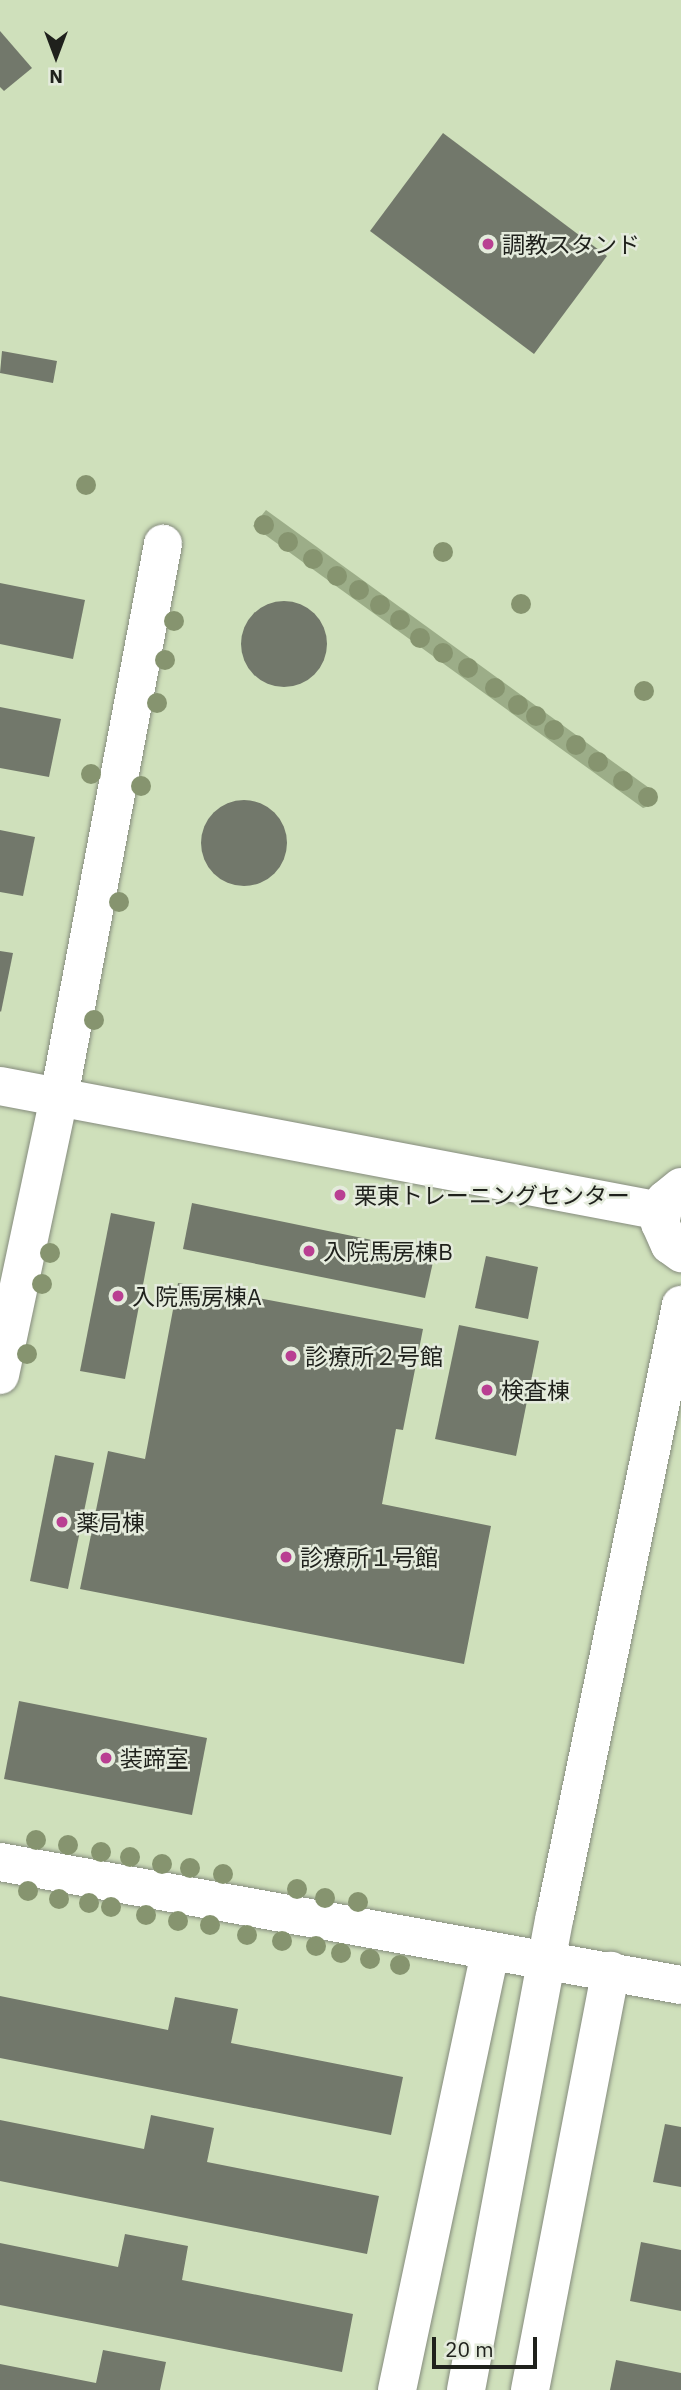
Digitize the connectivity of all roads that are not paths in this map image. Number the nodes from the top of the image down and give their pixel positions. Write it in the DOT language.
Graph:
graph roads {
  1 [pos="163,544"];
  2 [pos="0,1086"];
  3 [pos="59,1097"];
  4 [pos="671,1199"];
  5 [pos="681,1253"];
  6 [pos="681,1305"];
  7 [pos="0,1375"];
  8 [pos="0,1862"];
  9 [pos="490,1951"];
  10 [pos="547,1960"];
  11 [pos="611,1971"];
  12 [pos="681,1985"];
  13 [pos="397,2390"];
  14 [pos="466,2390"];
  15 [pos="530,2390"];
  1 -- 3 [label="lane"];
  2 -- 3 [label="lane"];
  3 -- 4 [label="lane"];
  3 -- 7 [label="lane"];
  4 -- 5 [label="lane"];
  6 -- 10 [label="lane"];
  8 -- 9 [label="lane"];
  9 -- 10 [label="lane"];
  9 -- 13 [label="lane"];
  10 -- 11 [label="lane"];
  10 -- 14 [label="lane"];
  11 -- 12 [label="lane"];
  11 -- 15 [label="lane"];
}
